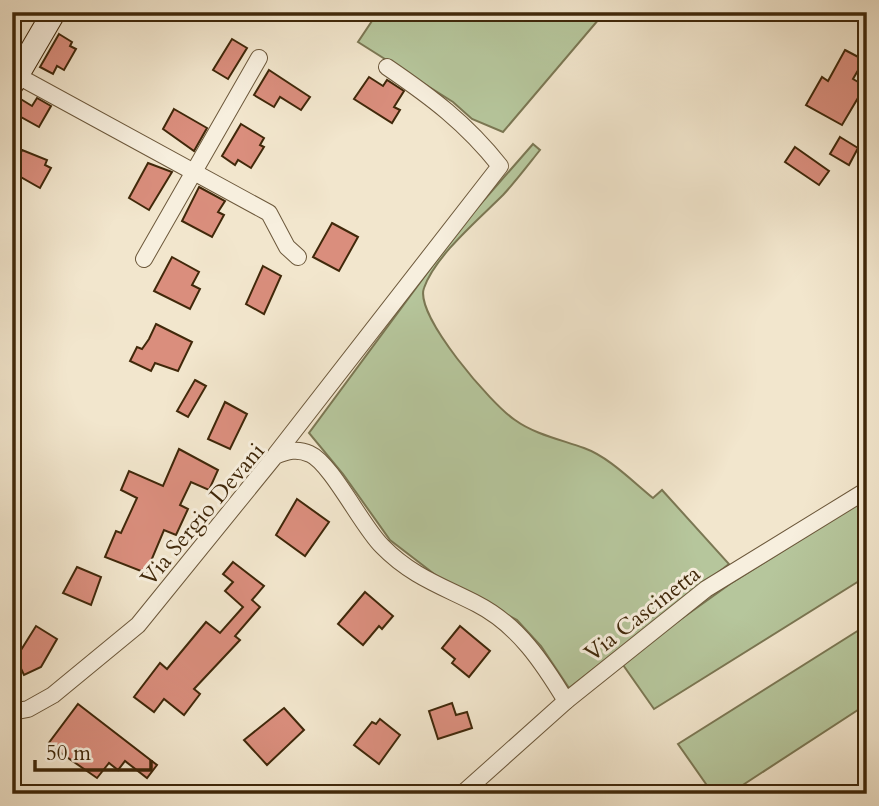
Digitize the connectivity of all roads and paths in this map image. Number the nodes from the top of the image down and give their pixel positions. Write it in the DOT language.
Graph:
graph roads {
  1 [pos="54,12"];
  2 [pos="259,58"];
  3 [pos="387,66"];
  4 [pos="14,79"];
  5 [pos="194,171"];
  6 [pos="298,257"];
  7 [pos="144,259"];
  8 [pos="275,456"];
  9 [pos="867,490"];
  10 [pos="566,701"];
  11 [pos="12,712"];
  12 [pos="462,794"];
  1 -- 4 [label="street"];
  2 -- 5 [label="street"];
  3 -- 8 [label="street"];
  4 -- 5 [label="street"];
  5 -- 6 [label="street"];
  5 -- 7 [label="street"];
  8 -- 10 [label="street, Via Sergio Devani"];
  8 -- 11 [label="street, Via Sergio Devani"];
  9 -- 10 [label="street, Via Cascinetta"];
  10 -- 12 [label="street, Via Cascinetta"];
}
